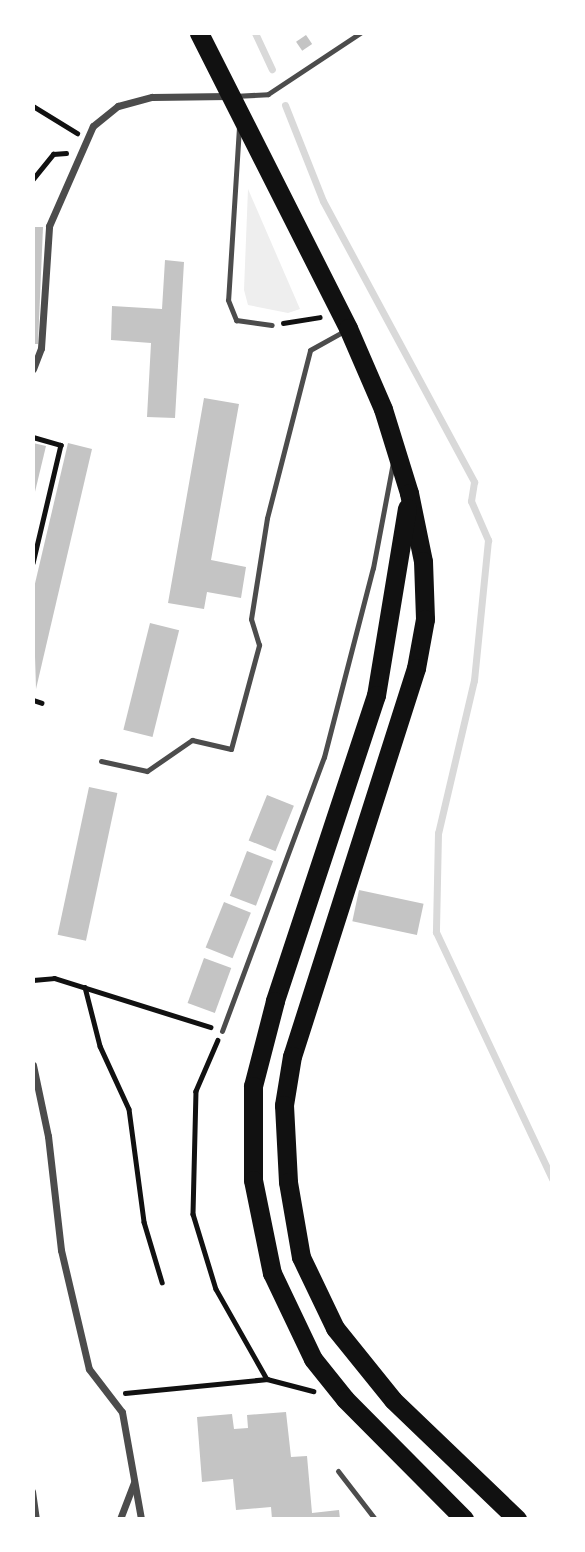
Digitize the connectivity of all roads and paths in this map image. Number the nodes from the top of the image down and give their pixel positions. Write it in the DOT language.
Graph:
graph roads {
  1 [pos="199,33"];
  2 [pos="360,33"];
  3 [pos="236,103"];
  4 [pos="33,106"];
  5 [pos="87,139"];
  6 [pos="80,153"];
  7 [pos="33,179"];
  8 [pos="345,321"];
  9 [pos="272,325"];
  10 [pos="33,369"];
  11 [pos="33,437"];
  12 [pos="395,448"];
  13 [pos="409,493"];
  14 [pos="33,563"];
  15 [pos="33,700"];
  16 [pos="43,703"];
  17 [pos="101,761"];
  18 [pos="33,980"];
  19 [pos="85,986"];
  20 [pos="222,1031"];
  21 [pos="33,1065"];
  22 [pos="162,1282"];
  23 [pos="267,1379"];
  24 [pos="109,1395"];
  25 [pos="345,1399"];
  26 [pos="338,1471"];
  27 [pos="135,1482"];
  28 [pos="33,1491"];
  29 [pos="37,1519"];
  30 [pos="120,1519"];
  31 [pos="141,1519"];
  32 [pos="375,1519"];
  33 [pos="464,1519"];
  34 [pos="517,1519"];
  1 -- 3 [label="highway"];
  2 -- 3 [label="lane"];
  3 -- 5 [label="street"];
  3 -- 8 [label="highway"];
  3 -- 9 [label="lane"];
  4 -- 5 [label="path"];
  5 -- 6 [label="street"];
  6 -- 7 [label="path"];
  6 -- 10 [label="street"];
  8 -- 9 [label="path"];
  8 -- 12 [label="highway"];
  8 -- 17 [label="lane"];
  11 -- 14 [label="path"];
  12 -- 13 [label="highway"];
  12 -- 20 [label="lane"];
  13 -- 25 [label="highway"];
  13 -- 34 [label="highway"];
  15 -- 16 [label="path"];
  18 -- 19 [label="path"];
  19 -- 20 [label="path"];
  19 -- 22 [label="path"];
  20 -- 23 [label="path"];
  21 -- 24 [label="street"];
  23 -- 24 [label="path"];
  23 -- 25 [label="path"];
  24 -- 27 [label="street"];
  25 -- 33 [label="highway"];
  26 -- 32 [label="lane"];
  27 -- 30 [label="street"];
  27 -- 31 [label="street"];
  28 -- 29 [label="lane"];
}
